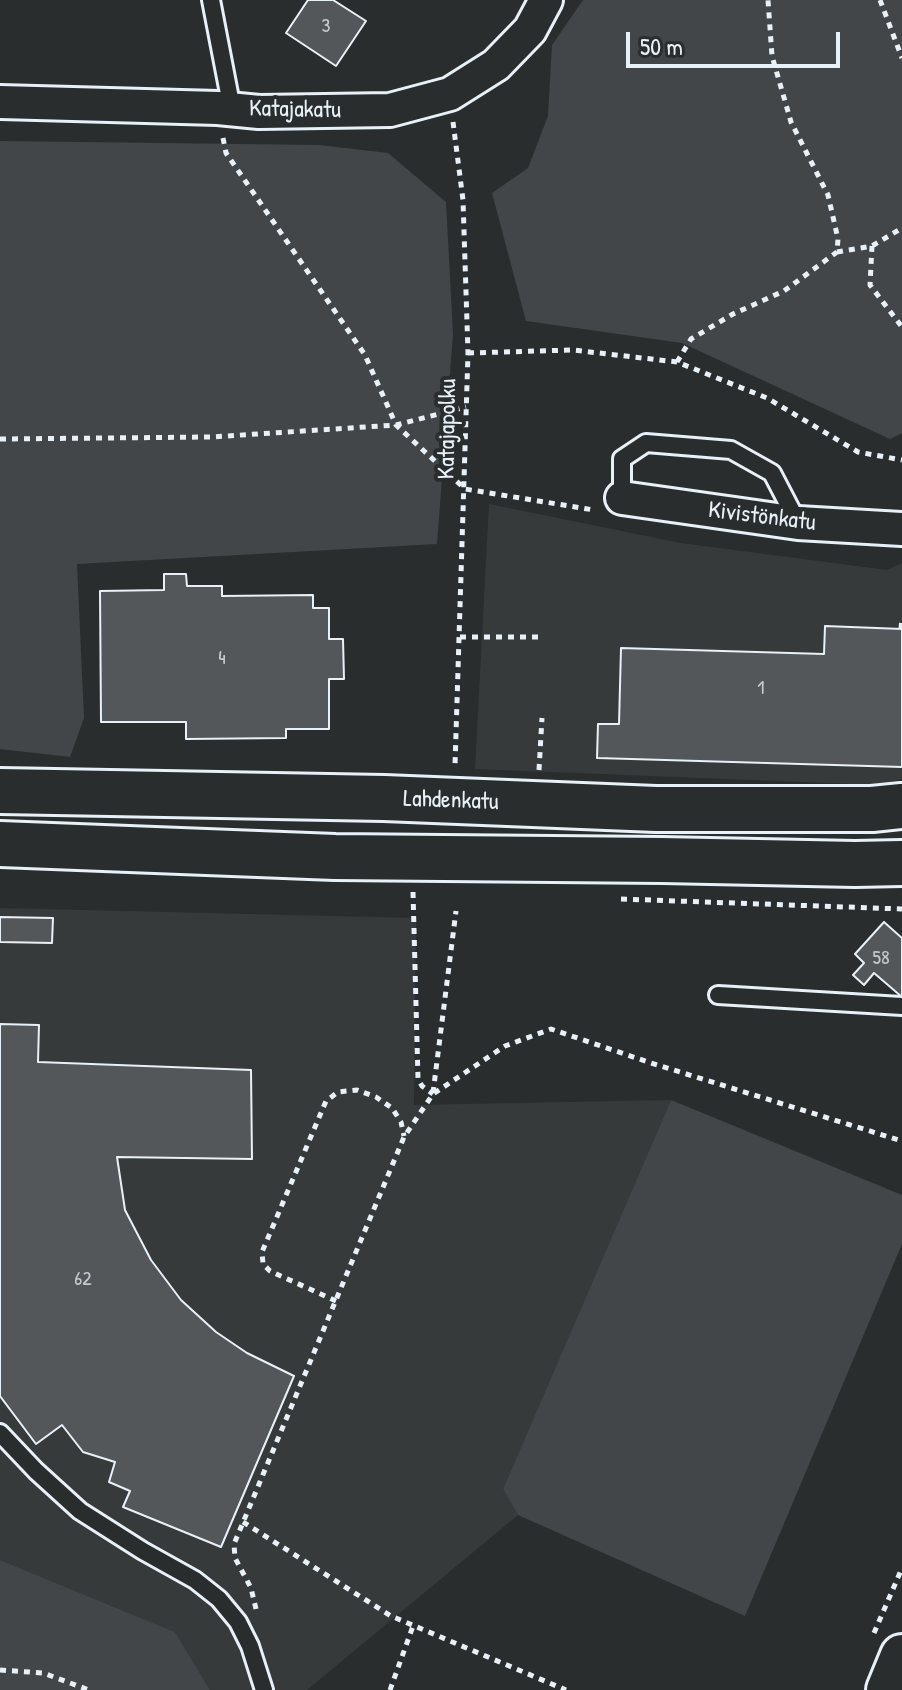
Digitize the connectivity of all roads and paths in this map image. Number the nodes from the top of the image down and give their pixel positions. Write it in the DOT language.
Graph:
graph roads {
  1 [pos="211,0"];
  2 [pos="546,0"];
  3 [pos="768,0"];
  4 [pos="880,0"];
  5 [pos="902,58"];
  6 [pos="450,94"];
  7 [pos="0,102"];
  8 [pos="225,109"];
  9 [pos="902,228"];
  10 [pos="872,246"];
  11 [pos="837,252"];
  12 [pos="902,327"];
  13 [pos="468,353"];
  14 [pos="677,362"];
  15 [pos="466,407"];
  16 [pos="396,425"];
  17 [pos="0,439"];
  18 [pos="902,460"];
  19 [pos="465,489"];
  20 [pos="622,498"];
  21 [pos="798,523"];
  22 [pos="902,529"];
  23 [pos="902,617"];
  24 [pos="901,629"];
  25 [pos="460,637"];
  26 [pos="544,637"];
  27 [pos="542,718"];
  28 [pos="455,765"];
  29 [pos="539,783"];
  30 [pos="0,791"];
  31 [pos="902,806"];
  32 [pos="0,844"];
  33 [pos="902,863"];
  34 [pos="413,892"];
  35 [pos="456,911"];
  36 [pos="718,995"];
  37 [pos="902,1006"];
  38 [pos="433,1094"];
  39 [pos="404,1137"];
  40 [pos="902,1141"];
  41 [pos="336,1301"];
  42 [pos="0,1433"];
  43 [pos="243,1522"];
  44 [pos="413,1626"];
  45 [pos="250,1646"];
  46 [pos="902,1656"];
  47 [pos="0,1670"];
  48 [pos="89,1690"];
  49 [pos="264,1690"];
  50 [pos="390,1690"];
  51 [pos="566,1690"];
  52 [pos="888,1690"];
  1 -- 8 [label="lane"];
  2 -- 6 [label="street, Katajakatu"];
  3 -- 11 [label="path"];
  4 -- 5 [label="path"];
  6 -- 8 [label="street, Katajakatu"];
  6 -- 13 [label="path, Katajapolku"];
  7 -- 8 [label="street, Katajakatu"];
  8 -- 16 [label="path"];
  9 -- 10 [label="path"];
  10 -- 11 [label="path"];
  10 -- 12 [label="path"];
  11 -- 14 [label="path"];
  13 -- 14 [label="path"];
  13 -- 15 [label="path, Katajapolku"];
  14 -- 18 [label="path"];
  15 -- 16 [label="path"];
  15 -- 19 [label="path, Katajapolku"];
  16 -- 17 [label="path"];
  16 -- 19 [label="path"];
  19 -- 25 [label="path, Katajapolku"];
  20 -- 21 [label="street, Kivistönkatu"];
  20 -- 21 [label="lane"];
  21 -- 22 [label="street, Kivistönkatu"];
  23 -- 24 [label="path"];
  25 -- 26 [label="path"];
  25 -- 28 [label="path, Katajapolku"];
  27 -- 29 [label="path"];
  30 -- 31 [label="main road, Lahdenkatu"];
  32 -- 33 [label="main road"];
  34 -- 38 [label="path"];
  35 -- 38 [label="path"];
  36 -- 37 [label="lane"];
  38 -- 39 [label="path"];
  38 -- 40 [label="path"];
  39 -- 41 [label="path"];
  39 -- 41 [label="path"];
  41 -- 43 [label="path"];
  42 -- 45 [label="lane"];
  43 -- 44 [label="path"];
  43 -- 45 [label="path"];
  44 -- 50 [label="path"];
  44 -- 51 [label="path"];
  45 -- 49 [label="lane"];
  46 -- 52 [label="street"];
  47 -- 48 [label="path"];
}
